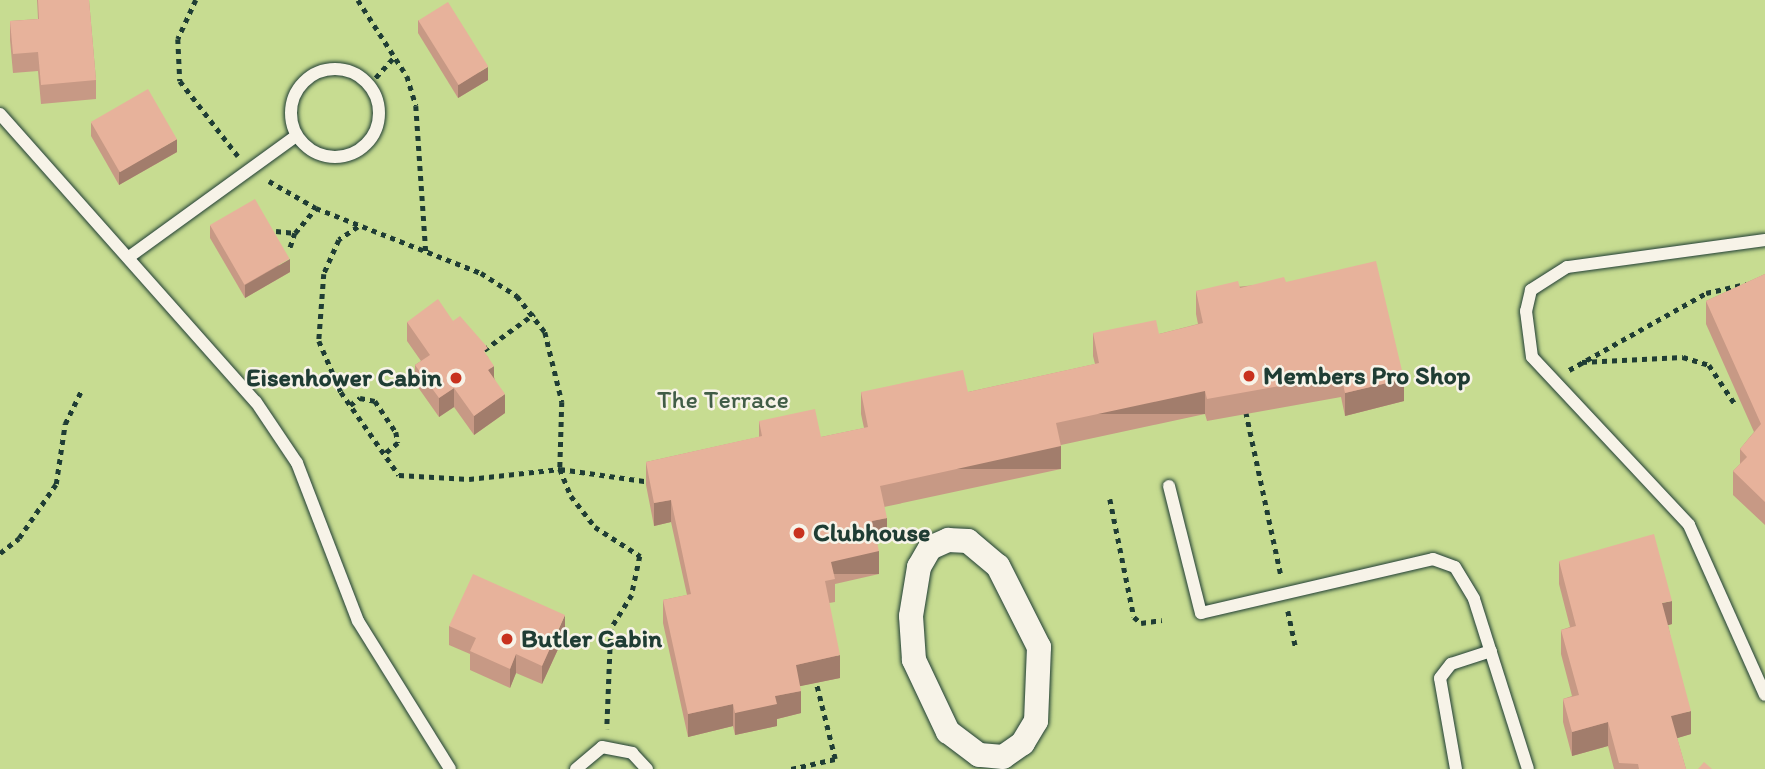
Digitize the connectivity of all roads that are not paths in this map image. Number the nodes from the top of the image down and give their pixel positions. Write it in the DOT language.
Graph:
graph roads {
  1 [pos="0,114"];
  2 [pos="296,136"];
  3 [pos="1765,240"];
  4 [pos="130,257"];
  5 [pos="1169,486"];
  6 [pos="1490,651"];
  7 [pos="1765,695"];
  8 [pos="988,766"];
  9 [pos="450,769"];
  10 [pos="576,769"];
  11 [pos="647,769"];
  12 [pos="1456,769"];
  13 [pos="1528,769"];
  1 -- 4 [label="lane"];
  2 -- 2 [label="lane"];
  2 -- 4 [label="lane"];
  3 -- 7 [label="lane"];
  4 -- 9 [label="lane"];
  5 -- 6 [label="lane"];
  6 -- 12 [label="lane"];
  6 -- 13 [label="lane"];
  8 -- 8 [label="street"];
  10 -- 11 [label="lane"];
}
